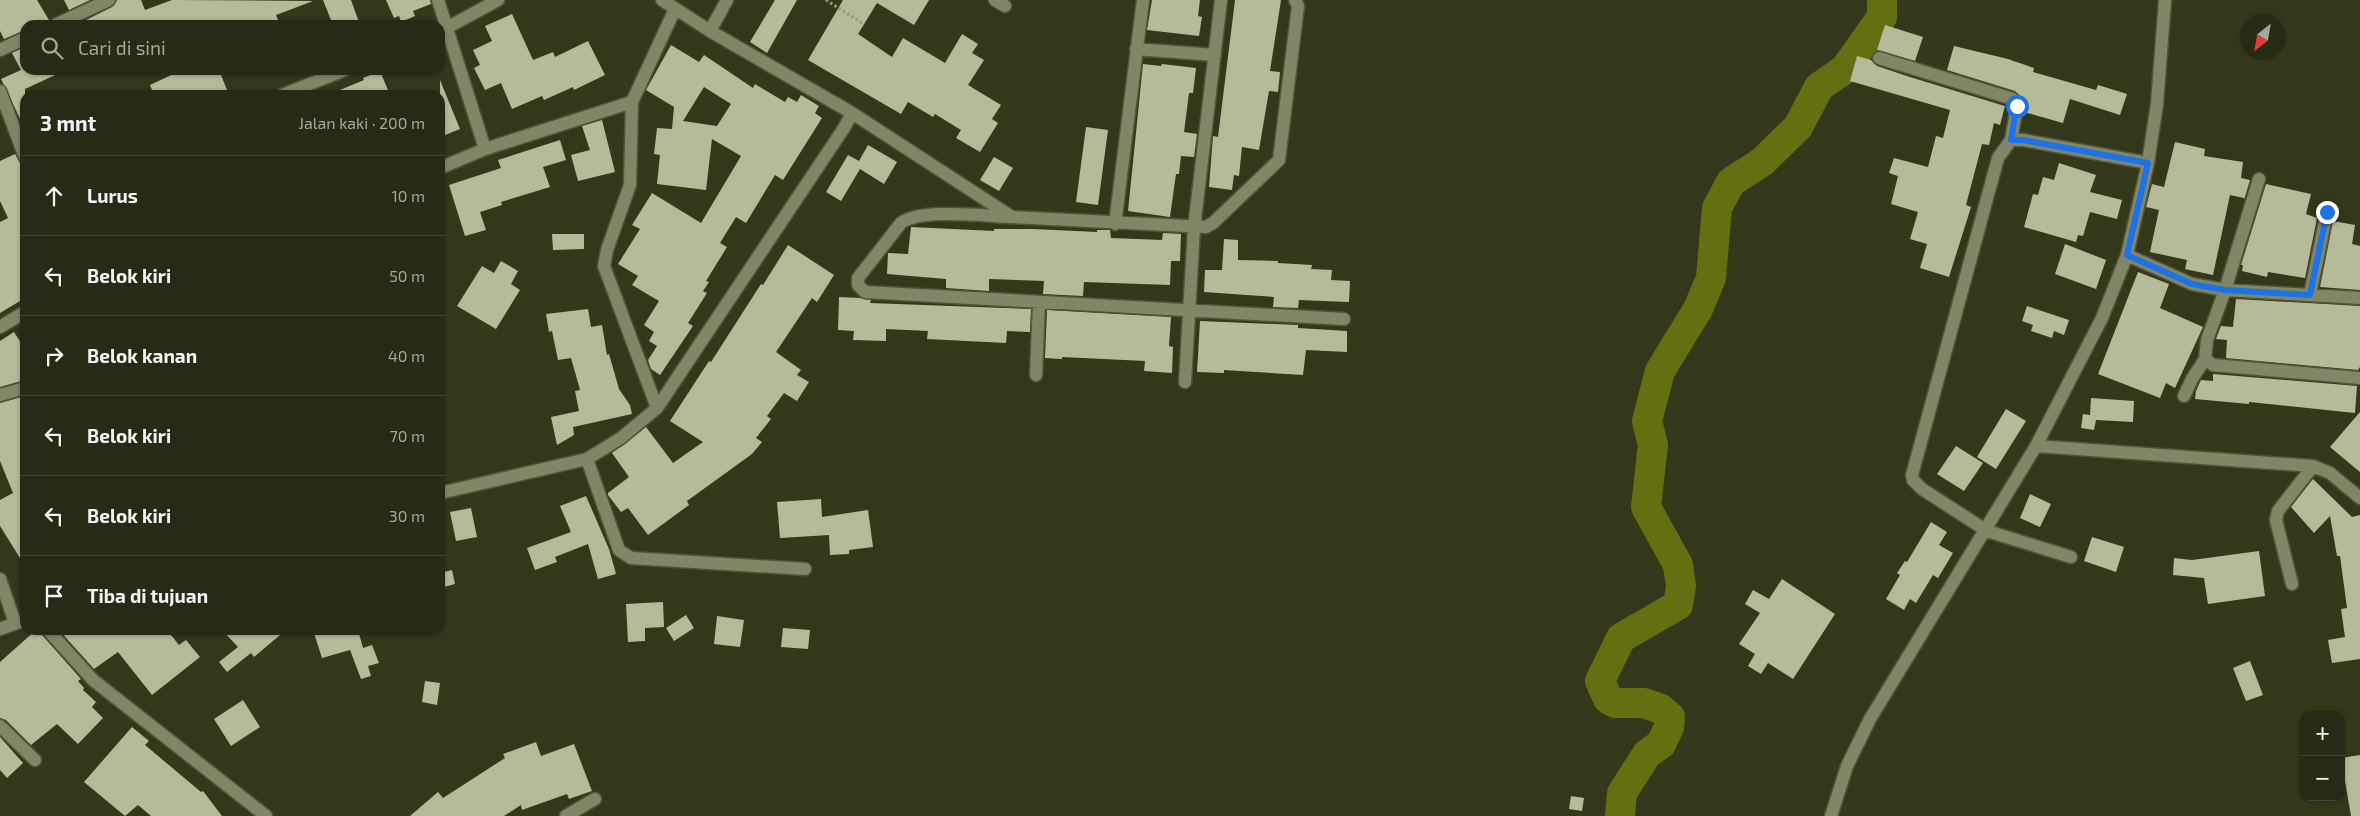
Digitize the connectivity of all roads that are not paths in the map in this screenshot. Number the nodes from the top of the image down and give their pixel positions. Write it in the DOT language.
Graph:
graph roads {
  1 [pos="109,0"];
  2 [pos="438,0"];
  3 [pos="498,0"];
  4 [pos="662,0"];
  5 [pos="728,0"];
  6 [pos="1143,0"];
  7 [pos="1221,0"];
  8 [pos="1295,0"];
  9 [pos="2165,0"];
  10 [pos="675,9"];
  11 [pos="65,20"];
  12 [pos="442,20"];
  13 [pos="445,29"];
  14 [pos="710,31"];
  15 [pos="445,33"];
  16 [pos="20,40"];
  17 [pos="1136,49"];
  18 [pos="0,50"];
  19 [pos="1215,55"];
  20 [pos="1879,58"];
  21 [pos="332,75"];
  22 [pos="295,90"];
  23 [pos="0,91"];
  24 [pos="632,102"];
  25 [pos="852,113"];
  26 [pos="2011,140"];
  27 [pos="20,144"];
  28 [pos="485,148"];
  29 [pos="2148,163"];
  30 [pos="445,166"];
  31 [pos="2258,179"];
  32 [pos="2327,212"];
  33 [pos="1012,217"];
  34 [pos="1114,224"];
  35 [pos="1194,228"];
  36 [pos="2127,255"];
  37 [pos="2225,290"];
  38 [pos="2310,295"];
  39 [pos="2360,298"];
  40 [pos="1038,302"];
  41 [pos="1190,310"];
  42 [pos="20,315"];
  43 [pos="1344,319"];
  44 [pos="0,327"];
  45 [pos="2204,359"];
  46 [pos="1036,375"];
  47 [pos="2360,378"];
  48 [pos="1185,382"];
  49 [pos="20,389"];
  50 [pos="0,395"];
  51 [pos="2184,396"];
  52 [pos="657,408"];
  53 [pos="2036,446"];
  54 [pos="587,459"];
  55 [pos="2314,466"];
  56 [pos="445,492"];
  57 [pos="2360,498"];
  58 [pos="1987,531"];
  59 [pos="2071,557"];
  60 [pos="805,569"];
  61 [pos="0,579"];
  62 [pos="2292,584"];
  63 [pos="20,622"];
  64 [pos="0,629"];
  65 [pos="52,635"];
  66 [pos="0,726"];
  67 [pos="35,760"];
  68 [pos="596,799"];
  69 [pos="266,816"];
  70 [pos="566,816"];
  71 [pos="1831,816"];
  1 -- 11 [label="street"];
  2 -- 12 [label="street"];
  3 -- 13 [label="street"];
  4 -- 10 [label="street"];
  5 -- 14 [label="street"];
  6 -- 17 [label="street"];
  7 -- 19 [label="street"];
  8 -- 35 [label="street"];
  9 -- 29 [label="street"];
  10 -- 14 [label="street"];
  10 -- 24 [label="street"];
  14 -- 25 [label="street"];
  15 -- 28 [label="street"];
  16 -- 18 [label="street"];
  17 -- 19 [label="street"];
  17 -- 34 [label="street"];
  19 -- 35 [label="street"];
  20 -- 26 [label="street"];
  21 -- 22 [label="street"];
  23 -- 27 [label="street"];
  24 -- 28 [label="street"];
  24 -- 52 [label="street"];
  25 -- 33 [label="street"];
  25 -- 52 [label="street"];
  26 -- 29 [label="street"];
  26 -- 58 [label="street"];
  28 -- 30 [label="street"];
  29 -- 36 [label="street"];
  31 -- 37 [label="street"];
  32 -- 38 [label="street"];
  33 -- 34 [label="street"];
  33 -- 40 [label="street"];
  34 -- 35 [label="street"];
  35 -- 41 [label="street"];
  36 -- 37 [label="street"];
  36 -- 53 [label="street"];
  37 -- 38 [label="street"];
  37 -- 45 [label="street"];
  38 -- 39 [label="street"];
  40 -- 41 [label="street"];
  40 -- 46 [label="street"];
  41 -- 43 [label="street"];
  41 -- 48 [label="street"];
  42 -- 44 [label="street"];
  45 -- 47 [label="street"];
  45 -- 51 [label="street"];
  49 -- 50 [label="street"];
  52 -- 54 [label="street"];
  53 -- 55 [label="street"];
  53 -- 58 [label="street"];
  54 -- 56 [label="street"];
  54 -- 60 [label="street"];
  55 -- 57 [label="street"];
  55 -- 62 [label="street"];
  58 -- 59 [label="street"];
  58 -- 71 [label="street"];
  61 -- 63 [label="street"];
  63 -- 64 [label="street"];
  65 -- 69 [label="street"];
  66 -- 67 [label="street"];
  68 -- 70 [label="street"];
}
